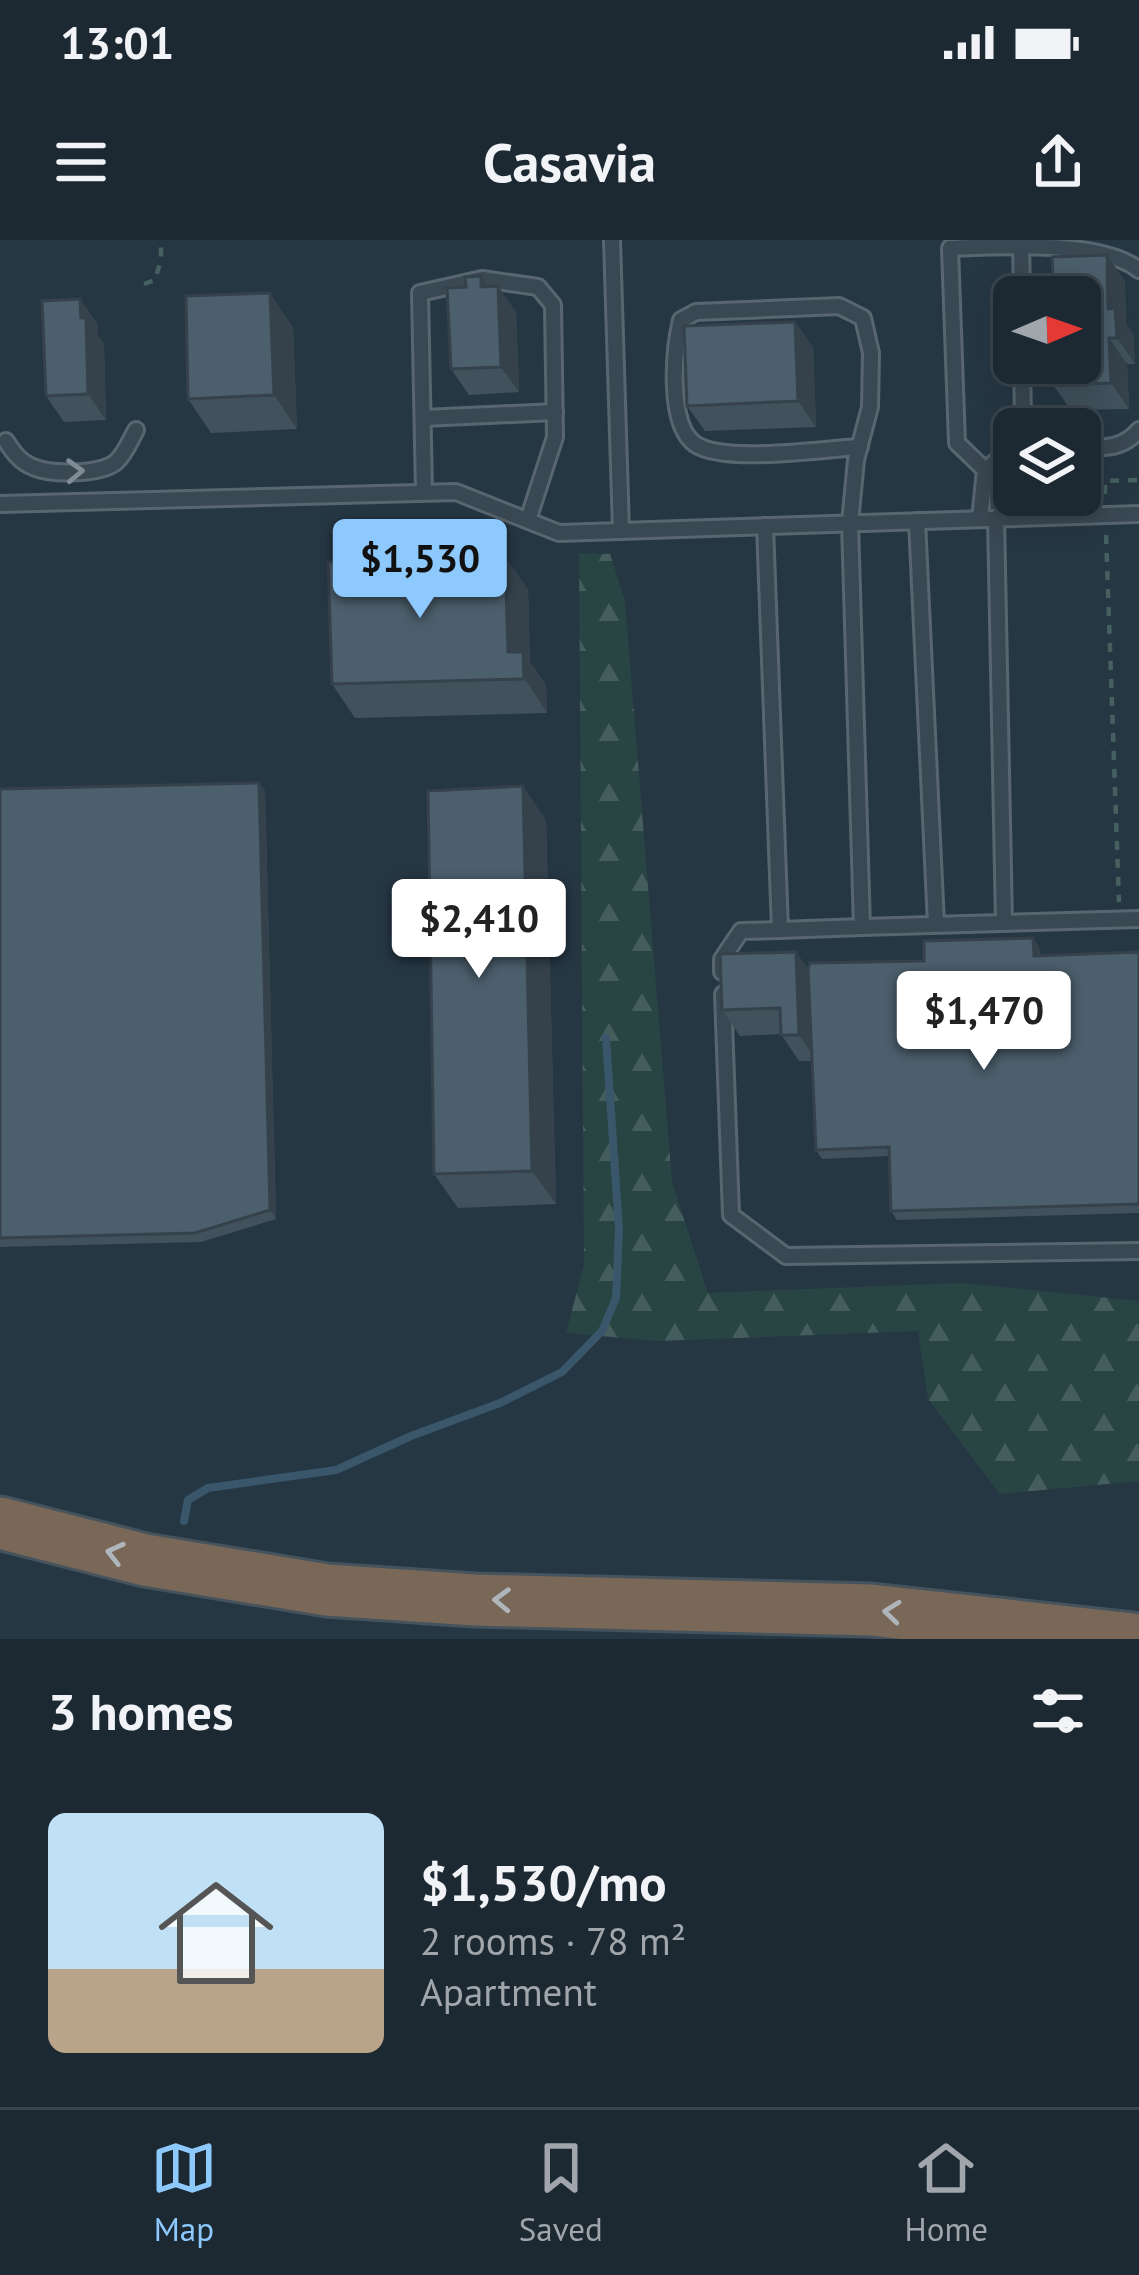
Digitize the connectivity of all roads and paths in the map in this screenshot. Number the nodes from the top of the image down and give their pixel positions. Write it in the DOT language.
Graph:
graph roads {
  1 [pos="612,240"];
  2 [pos="1021,243"];
  3 [pos="161,244"];
  4 [pos="1139,270"];
  5 [pos="1022,276"];
  6 [pos="144,284"];
  7 [pos="555,412"];
  8 [pos="423,418"];
  9 [pos="136,430"];
  10 [pos="1139,430"];
  11 [pos="6,441"];
  12 [pos="860,447"];
  13 [pos="1101,447"];
  14 [pos="993,463"];
  15 [pos="985,470"];
  16 [pos="1139,480"];
  17 [pos="424,493"];
  18 [pos="0,504"];
  19 [pos="1139,514"];
  20 [pos="1106,515"];
  21 [pos="988,519"];
  22 [pos="528,520"];
  23 [pos="917,521"];
  24 [pos="850,523"];
  25 [pos="765,526"];
  26 [pos="621,531"];
  27 [pos="1119,919"];
  28 [pos="1139,919"];
  29 [pos="1004,922"];
  30 [pos="936,924"];
  31 [pos="862,927"];
  32 [pos="779,929"];
  33 [pos="1139,1251"];
  34 [pos="0,1523"];
  35 [pos="1133,1639"];
  1 -- 26 [label="lane"];
  2 -- 4 [label="lane"];
  2 -- 5 [label="lane"];
  2 -- 15 [label="lane"];
  3 -- 6 [label="path"];
  7 -- 8 [label="lane"];
  7 -- 8 [label="lane"];
  7 -- 22 [label="lane"];
  8 -- 17 [label="lane"];
  11 -- 9 [label="lane, one-way"];
  10 -- 13 [label="lane"];
  12 -- 12 [label="lane"];
  12 -- 24 [label="lane"];
  14 -- 15 [label="lane"];
  15 -- 21 [label="lane"];
  16 -- 20 [label="path"];
  17 -- 18 [label="lane"];
  17 -- 22 [label="lane"];
  19 -- 20 [label="lane"];
  20 -- 21 [label="lane"];
  20 -- 27 [label="path"];
  21 -- 23 [label="lane"];
  21 -- 29 [label="lane"];
  22 -- 26 [label="lane"];
  23 -- 24 [label="lane"];
  23 -- 30 [label="lane"];
  24 -- 25 [label="lane"];
  24 -- 31 [label="lane"];
  25 -- 26 [label="lane"];
  25 -- 32 [label="lane"];
  27 -- 28 [label="lane"];
  27 -- 29 [label="lane"];
  29 -- 30 [label="lane"];
  30 -- 31 [label="lane"];
  31 -- 32 [label="lane"];
  32 -- 33 [label="lane"];
  35 -- 34 [label="highway, one-way"];
}
